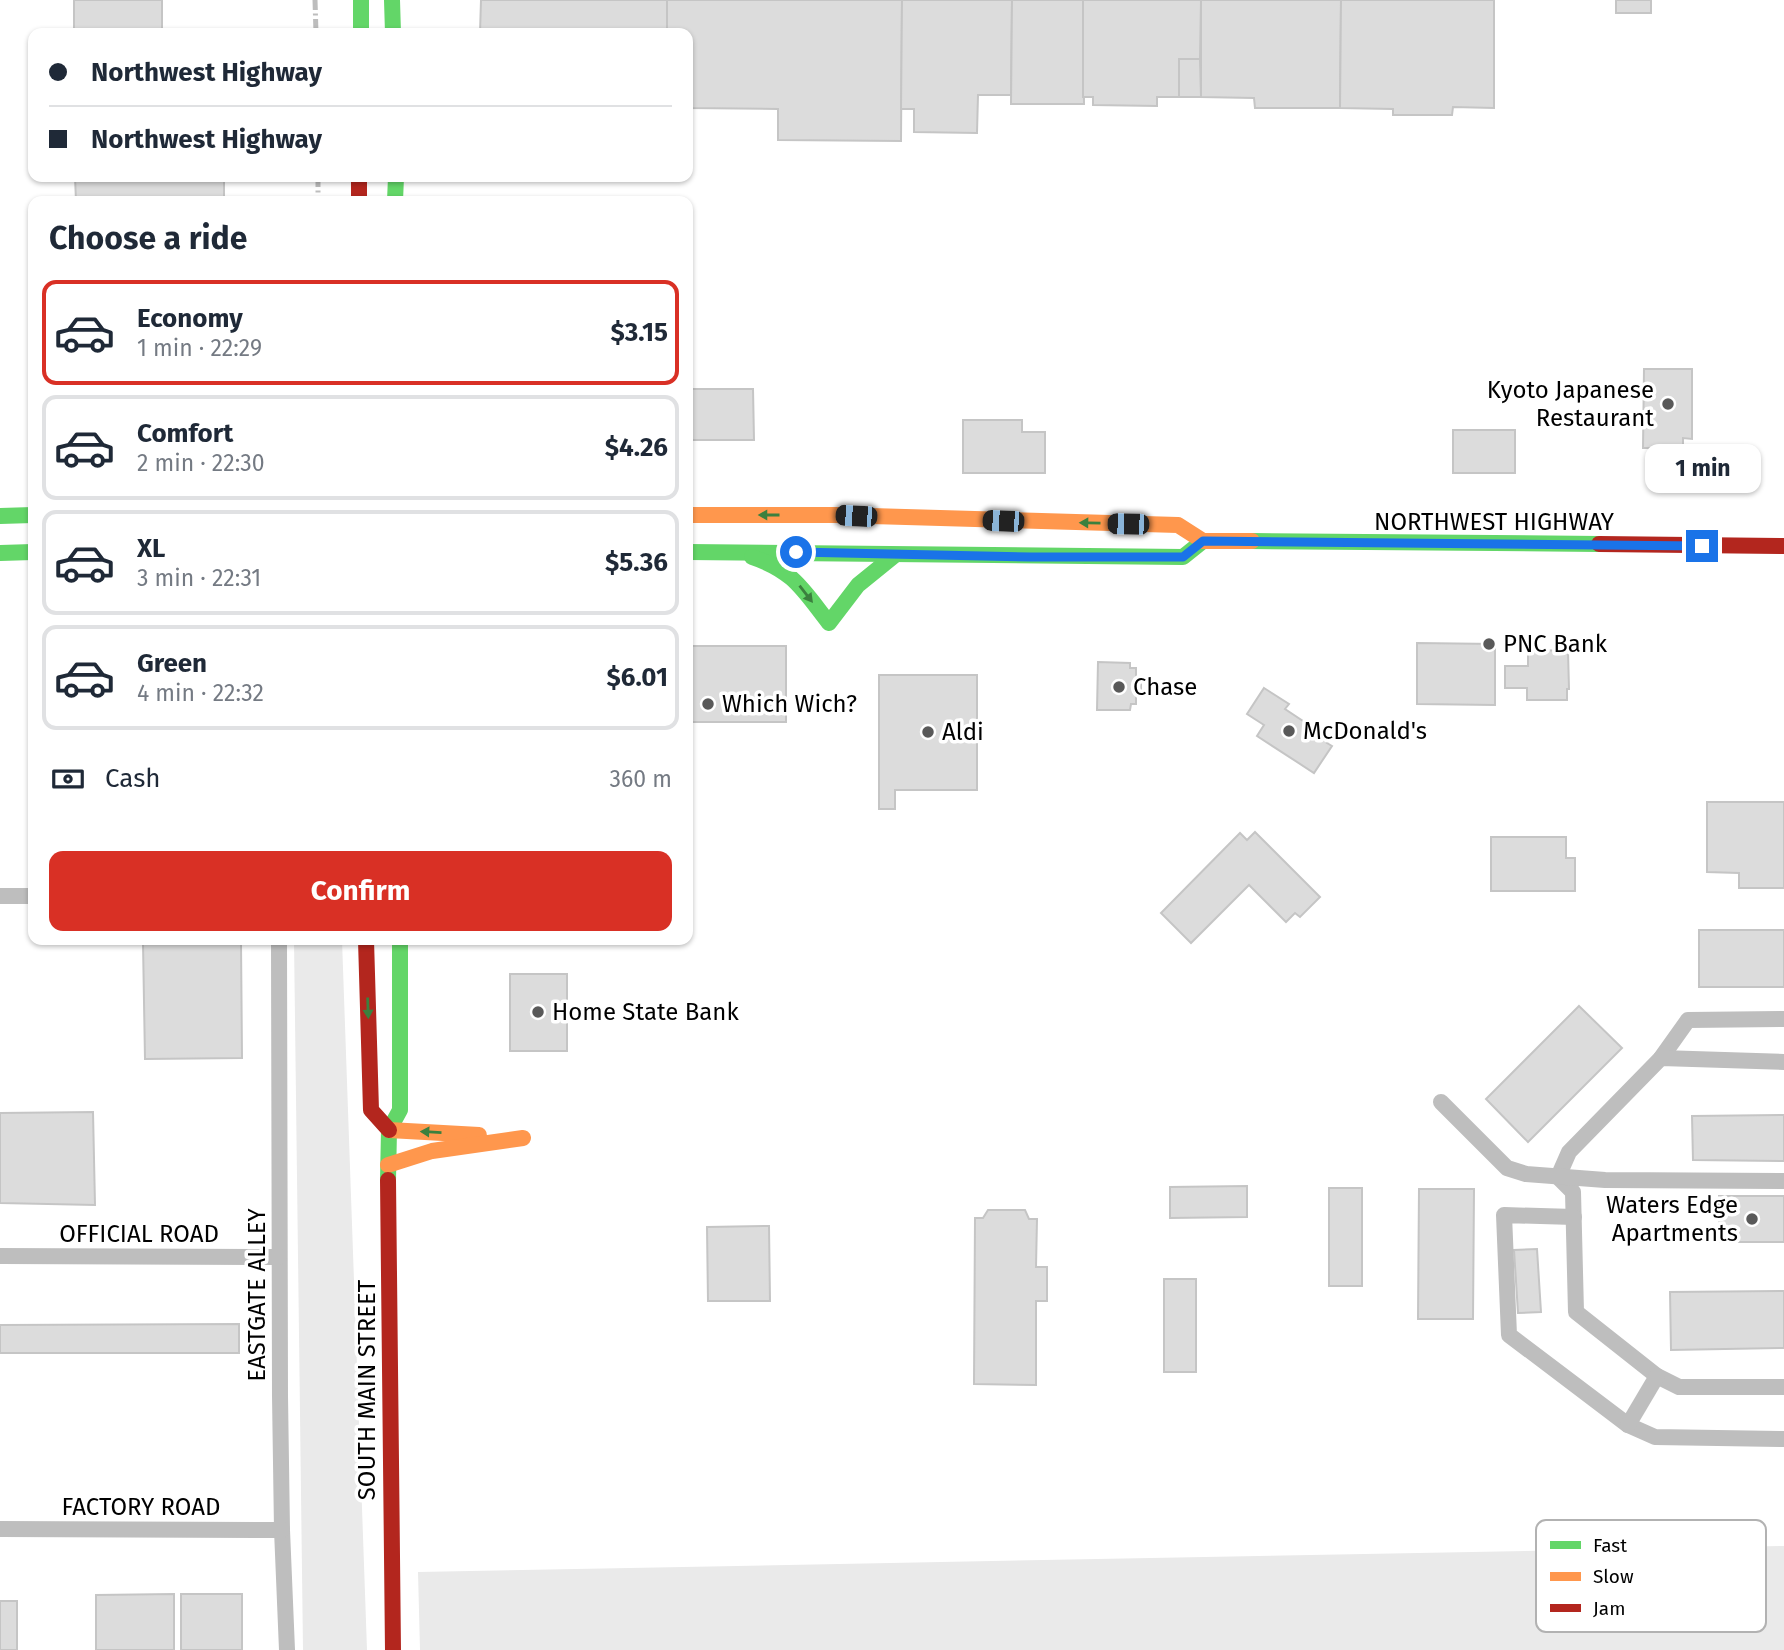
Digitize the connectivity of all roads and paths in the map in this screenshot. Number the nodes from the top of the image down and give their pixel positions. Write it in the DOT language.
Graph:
graph roads {
  1 [pos="361,0"];
  2 [pos="392,0"];
  3 [pos="361,28"];
  4 [pos="393,28"];
  5 [pos="28,515"];
  6 [pos="693,515"];
  7 [pos="0,516"];
  8 [pos="1203,541"];
  9 [pos="1784,546"];
  10 [pos="0,552"];
  11 [pos="28,552"];
  12 [pos="693,552"];
  13 [pos="735,552"];
  14 [pos="895,555"];
  15 [pos="0,896"];
  16 [pos="28,896"];
  17 [pos="279,945"];
  18 [pos="366,945"];
  19 [pos="400,945"];
  20 [pos="1784,1019"];
  21 [pos="1661,1058"];
  22 [pos="1784,1062"];
  23 [pos="1441,1102"];
  24 [pos="389,1130"];
  25 [pos="388,1166"];
  26 [pos="1558,1177"];
  27 [pos="1784,1181"];
  28 [pos="1573,1217"];
  29 [pos="0,1256"];
  30 [pos="279,1257"];
  31 [pos="1657,1376"];
  32 [pos="1784,1387"];
  33 [pos="1628,1425"];
  34 [pos="1784,1438"];
  35 [pos="0,1529"];
  36 [pos="282,1530"];
  37 [pos="287,1650"];
  38 [pos="393,1650"];
  1 -- 3 [label="main road"];
  2 -- 4 [label="main road"];
  5 -- 7 [label="main road"];
  8 -- 6 [label="main road, NORTHWEST HIGHWAY, one-way"];
  8 -- 9 [label="main road, NORTHWEST HIGHWAY"];
  8 -- 14 [label="main road, NORTHWEST HIGHWAY"];
  10 -- 11 [label="main road"];
  12 -- 13 [label="main road, NORTHWEST HIGHWAY"];
  13 -- 14 [label="main road, NORTHWEST HIGHWAY"];
  13 -- 14 [label="main road, one-way"];
  15 -- 16 [label="street"];
  17 -- 30 [label="street, EASTGATE ALLEY"];
  18 -- 24 [label="main road, one-way"];
  19 -- 24 [label="main road, SOUTH MAIN STREET"];
  20 -- 21 [label="street"];
  21 -- 22 [label="street"];
  21 -- 26 [label="street"];
  23 -- 26 [label="street"];
  24 -- 25 [label="main road, SOUTH MAIN STREET"];
  25 -- 24 [label="main road, one-way"];
  25 -- 38 [label="main road, SOUTH MAIN STREET"];
  26 -- 27 [label="street"];
  26 -- 28 [label="street"];
  28 -- 31 [label="street"];
  28 -- 33 [label="street"];
  29 -- 30 [label="street, OFFICIAL ROAD"];
  30 -- 36 [label="street, EASTGATE ALLEY"];
  31 -- 32 [label="street"];
  31 -- 33 [label="street"];
  33 -- 34 [label="street"];
  35 -- 36 [label="street, FACTORY ROAD"];
  36 -- 37 [label="street, EASTGATE ALLEY"];
}
